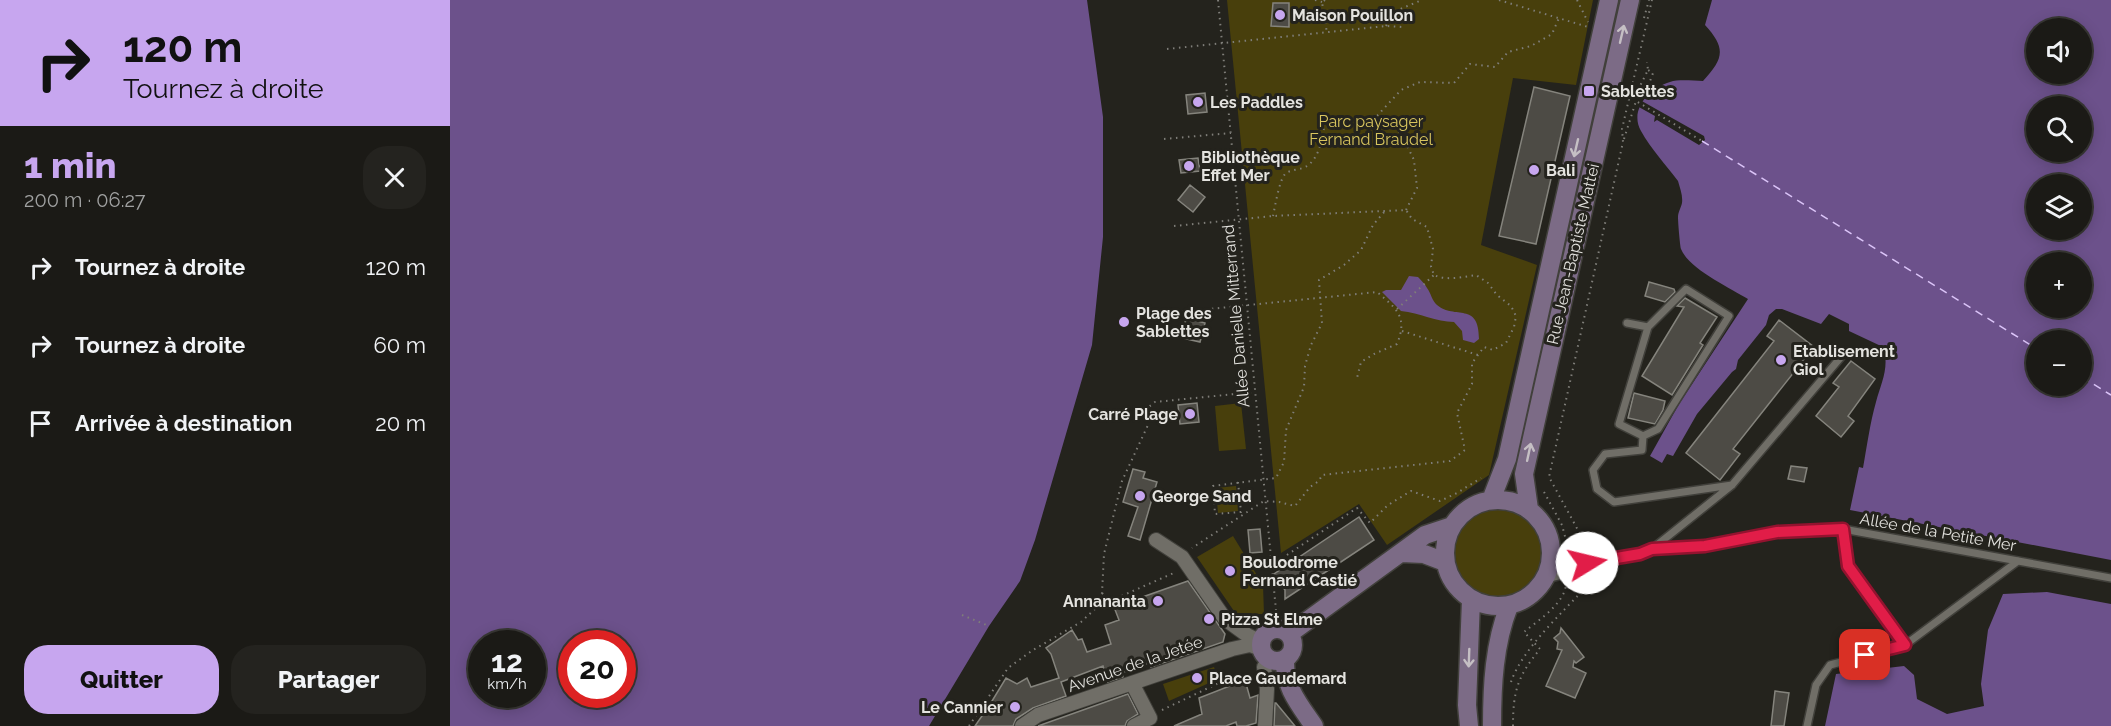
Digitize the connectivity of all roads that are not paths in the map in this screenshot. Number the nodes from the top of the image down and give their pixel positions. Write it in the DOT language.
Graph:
graph roads {
  1 [pos="1609,0"];
  2 [pos="1630,0"];
  3 [pos="1627,323"];
  4 [pos="1648,327"];
  5 [pos="1841,357"];
  6 [pos="1643,436"];
  7 [pos="1732,485"];
  8 [pos="1491,500"];
  9 [pos="1529,509"];
  10 [pos="1452,526"];
  11 [pos="1843,529"];
  12 [pos="1156,540"];
  13 [pos="1551,545"];
  14 [pos="1652,549"];
  15 [pos="1401,554"];
  16 [pos="1587,559"];
  17 [pos="2018,561"];
  18 [pos="1445,562"];
  19 [pos="2111,578"];
  20 [pos="1545,579"];
  21 [pos="1471,600"];
  22 [pos="1509,606"];
  23 [pos="1283,632"];
  24 [pos="1905,645"];
  25 [pos="1270,652"];
  26 [pos="1286,680"];
  27 [pos="1132,683"];
  28 [pos="1267,698"];
  29 [pos="1022,726"];
  30 [pos="1134,726"];
  31 [pos="1265,726"];
  32 [pos="1314,726"];
  33 [pos="1469,726"];
  34 [pos="1492,726"];
  35 [pos="1807,726"];
  1 -- 8 [label="main road, Rue Jean-Baptiste Mattei, one-way"];
  9 -- 2 [label="main road, Rue Jean-Baptiste Mattei, one-way"];
  3 -- 4 [label="lane"];
  4 -- 6 [label="lane"];
  4 -- 6 [label="lane"];
  5 -- 7 [label="lane, Allée de la Petite Mer"];
  6 -- 7 [label="lane"];
  7 -- 14 [label="lane, Allée de la Petite Mer"];
  8 -- 9 [label="main road"];
  8 -- 10 [label="main road"];
  9 -- 13 [label="main road"];
  10 -- 15 [label="main road"];
  10 -- 18 [label="main road"];
  11 -- 14 [label="lane, Allée de la Petite Mer"];
  11 -- 17 [label="lane, Allée de la Petite Mer"];
  11 -- 24 [label="lane"];
  12 -- 25 [label="street"];
  13 -- 16 [label="lane"];
  13 -- 20 [label="main road"];
  14 -- 16 [label="lane, Allée de la Petite Mer"];
  15 -- 18 [label="main road"];
  15 -- 23 [label="main road"];
  16 -- 20 [label="lane"];
  17 -- 19 [label="lane, Allée de la Petite Mer"];
  17 -- 24 [label="lane"];
  18 -- 21 [label="main road"];
  20 -- 22 [label="main road"];
  21 -- 22 [label="main road"];
  21 -- 33 [label="main road, one-way"];
  22 -- 34 [label="main road"];
  23 -- 25 [label="main road"];
  23 -- 25 [label="main road"];
  24 -- 35 [label="lane"];
  25 -- 26 [label="main road"];
  25 -- 27 [label="street, Avenue de la Jetée"];
  25 -- 28 [label="street"];
  26 -- 28 [label="street"];
  26 -- 32 [label="main road"];
  27 -- 29 [label="street, Avenue de la Jetée"];
  27 -- 30 [label="street"];
  28 -- 31 [label="street"];
}
